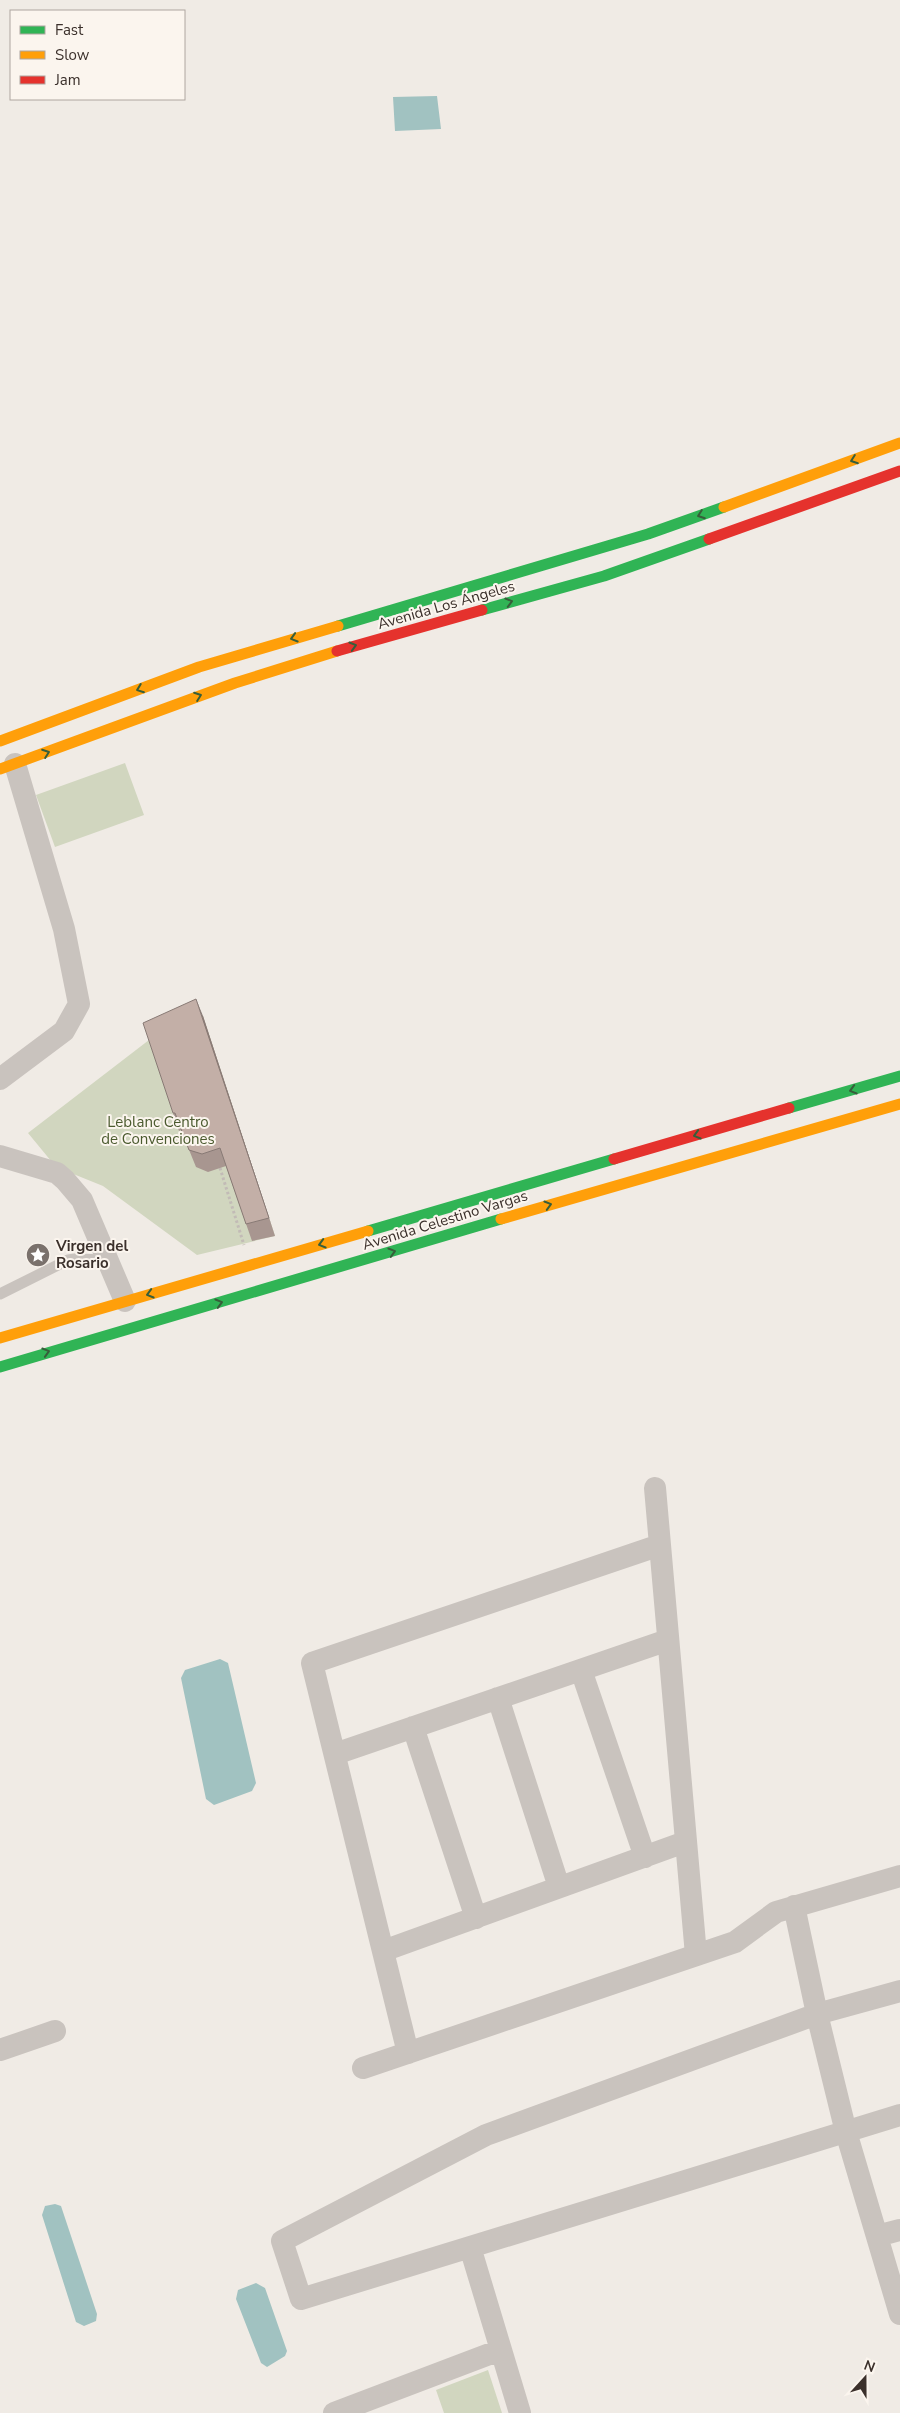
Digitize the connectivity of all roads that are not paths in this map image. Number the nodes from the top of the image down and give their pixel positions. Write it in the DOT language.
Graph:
graph roads {
  1 [pos="900,443"];
  2 [pos="900,471"];
  3 [pos="0,741"];
  4 [pos="7,767"];
  5 [pos="900,1076"];
  6 [pos="0,1079"];
  7 [pos="900,1104"];
  8 [pos="0,1156"];
  9 [pos="665,1158"];
  10 [pos="361,1247"];
  11 [pos="106,1260"];
  12 [pos="0,1294"];
  13 [pos="187,1298"];
  14 [pos="125,1301"];
  15 [pos="0,1338"];
  16 [pos="0,1367"];
  17 [pos="655,1488"];
  18 [pos="660,1545"];
  19 [pos="668,1640"];
  20 [pos="581,1670"];
  21 [pos="498,1698"];
  22 [pos="413,1727"];
  23 [pos="334,1754"];
  24 [pos="685,1842"];
  25 [pos="645,1857"];
  26 [pos="900,1876"];
  27 [pos="559,1888"];
  28 [pos="794,1906"];
  29 [pos="476,1918"];
  30 [pos="383,1951"];
  31 [pos="696,1955"];
  32 [pos="900,1991"];
  33 [pos="817,2014"];
  34 [pos="56,2031"];
  35 [pos="0,2050"];
  36 [pos="408,2053"];
  37 [pos="363,2068"];
  38 [pos="900,2116"];
  39 [pos="846,2132"];
  40 [pos="900,2230"];
  41 [pos="877,2236"];
  42 [pos="470,2247"];
  43 [pos="900,2314"];
  44 [pos="500,2350"];
  45 [pos="334,2413"];
  46 [pos="520,2413"];
  1 -- 3 [label="main road, Avenida Los Ángeles, one-way"];
  4 -- 2 [label="main road, Avenida Los Ángeles, one-way"];
  4 -- 6 [label="street"];
  5 -- 9 [label="main road, Avenida Celestino Vargas, one-way"];
  7 -- 9 [label="main road, Avenida Celestino Vargas"];
  8 -- 11 [label="street"];
  10 -- 9 [label="main road, Avenida Celestino Vargas, one-way"];
  9 -- 10 [label="main road, Avenida Celestino Vargas"];
  13 -- 10 [label="main road, Avenida Celestino Vargas, one-way"];
  10 -- 13 [label="main road, Avenida Celestino Vargas, one-way"];
  11 -- 12 [label="lane"];
  11 -- 14 [label="street"];
  13 -- 14 [label="main road, Avenida Celestino Vargas, one-way"];
  16 -- 13 [label="main road, Avenida Celestino Vargas, one-way"];
  14 -- 15 [label="main road, Avenida Celestino Vargas"];
  17 -- 18 [label="street"];
  18 -- 19 [label="street"];
  18 -- 23 [label="street"];
  19 -- 20 [label="street"];
  19 -- 24 [label="street"];
  20 -- 21 [label="street"];
  20 -- 25 [label="street"];
  21 -- 22 [label="street"];
  21 -- 27 [label="street"];
  22 -- 23 [label="street"];
  22 -- 29 [label="street"];
  23 -- 30 [label="street"];
  24 -- 25 [label="street"];
  24 -- 31 [label="street"];
  25 -- 27 [label="street"];
  26 -- 28 [label="street"];
  27 -- 29 [label="street"];
  28 -- 31 [label="street"];
  28 -- 33 [label="street"];
  29 -- 30 [label="street"];
  30 -- 36 [label="street"];
  31 -- 36 [label="street"];
  32 -- 33 [label="street"];
  33 -- 39 [label="street"];
  33 -- 42 [label="street"];
  34 -- 35 [label="street"];
  36 -- 37 [label="street"];
  38 -- 39 [label="street"];
  39 -- 41 [label="street"];
  39 -- 42 [label="street"];
  40 -- 41 [label="street"];
  41 -- 43 [label="street"];
  42 -- 44 [label="street"];
  44 -- 45 [label="street"];
  44 -- 46 [label="street"];
}
